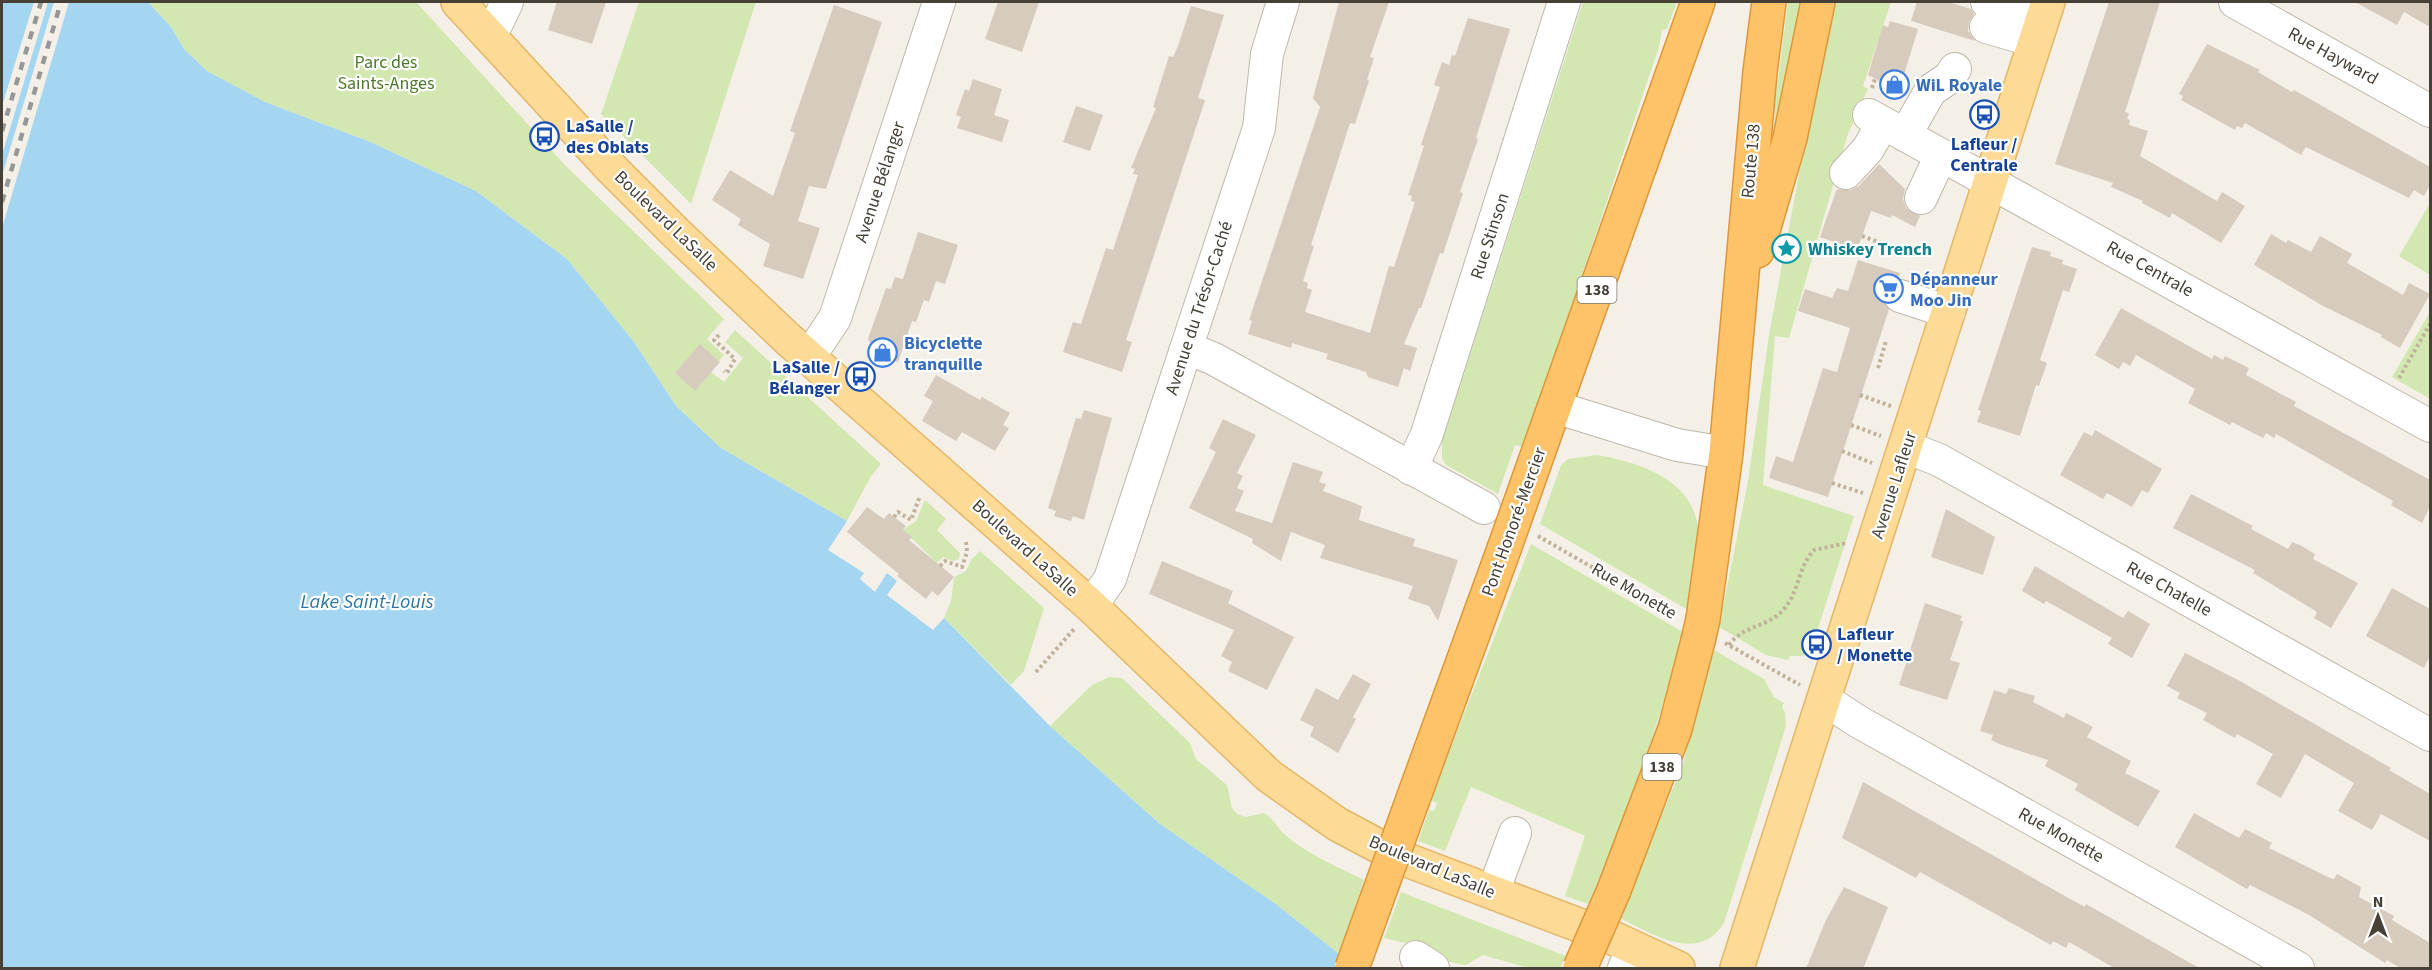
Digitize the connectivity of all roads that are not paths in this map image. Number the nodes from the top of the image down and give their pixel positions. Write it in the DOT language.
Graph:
graph roads {
  1 [pos="458,2"];
  2 [pos="507,2"];
  3 [pos="939,2"];
  4 [pos="1283,2"];
  5 [pos="1564,2"];
  6 [pos="1698,2"];
  7 [pos="1711,2"];
  8 [pos="1769,2"];
  9 [pos="1818,2"];
  10 [pos="2235,2"];
  11 [pos="1987,14"];
  12 [pos="2042,21"];
  13 [pos="487,33"];
  14 [pos="1955,69"];
  15 [pos="1673,75"];
  16 [pos="2430,111"];
  17 [pos="1882,115"];
  18 [pos="1941,155"];
  19 [pos="1846,173"];
  20 [pos="1992,180"];
  21 [pos="1921,198"];
  22 [pos="1900,296"];
  23 [pos="1949,312"];
  24 [pos="1737,321"];
  25 [pos="1187,348"];
  26 [pos="809,357"];
  27 [pos="1556,408"];
  28 [pos="2430,426"];
  29 [pos="1894,442"];
  30 [pos="1726,453"];
  31 [pos="1411,469"];
  32 [pos="1484,508"];
  33 [pos="1083,617"];
  34 [pos="1812,692"];
  35 [pos="2430,735"];
  36 [pos="1515,833"];
  37 [pos="1493,892"];
  38 [pos="1628,958"];
  39 [pos="1352,969"];
  40 [pos="1580,969"];
  41 [pos="1678,969"];
  42 [pos="1737,969"];
  43 [pos="2298,969"];
  1 -- 13 [label="main road, Boulevard LaSalle"];
  2 -- 13 [label="street"];
  3 -- 26 [label="street, Avenue Bélanger"];
  4 -- 25 [label="street, Avenue du Trésor-Caché"];
  5 -- 31 [label="street, Rue Stinson"];
  6 -- 15 [label="highway, 138"];
  7 -- 15 [label="highway"];
  8 -- 24 [label="highway, Route 138 / 138"];
  9 -- 24 [label="highway"];
  10 -- 16 [label="street, Rue Hayward"];
  11 -- 12 [label="street"];
  12 -- 20 [label="main road, Avenue Lafleur"];
  13 -- 26 [label="main road, Boulevard LaSalle"];
  14 -- 17 [label="street"];
  15 -- 27 [label="highway, Pont Honoré-Mercier / 138"];
  17 -- 18 [label="street, Rue Centrale"];
  17 -- 19 [label="street"];
  18 -- 20 [label="street, Rue Centrale"];
  18 -- 21 [label="street"];
  20 -- 23 [label="main road, Avenue Lafleur"];
  20 -- 28 [label="street, Rue Centrale"];
  22 -- 23 [label="street"];
  23 -- 29 [label="main road, Avenue Lafleur"];
  24 -- 30 [label="highway, 138"];
  25 -- 31 [label="street"];
  25 -- 33 [label="street, Avenue du Trésor-Caché"];
  26 -- 33 [label="main road, Boulevard LaSalle"];
  27 -- 30 [label="street"];
  27 -- 39 [label="highway, Pont Honoré-Mercier / 138, bridge"];
  29 -- 34 [label="main road, Avenue Lafleur"];
  29 -- 35 [label="street, Rue Chatelle"];
  30 -- 40 [label="highway, 138, bridge"];
  31 -- 32 [label="street"];
  33 -- 37 [label="main road, Boulevard LaSalle"];
  34 -- 42 [label="main road, Avenue Lafleur"];
  34 -- 43 [label="street, Rue Monette"];
  36 -- 37 [label="street"];
  37 -- 38 [label="main road, Boulevard LaSalle"];
  38 -- 41 [label="main road, Boulevard LaSalle"];
}
